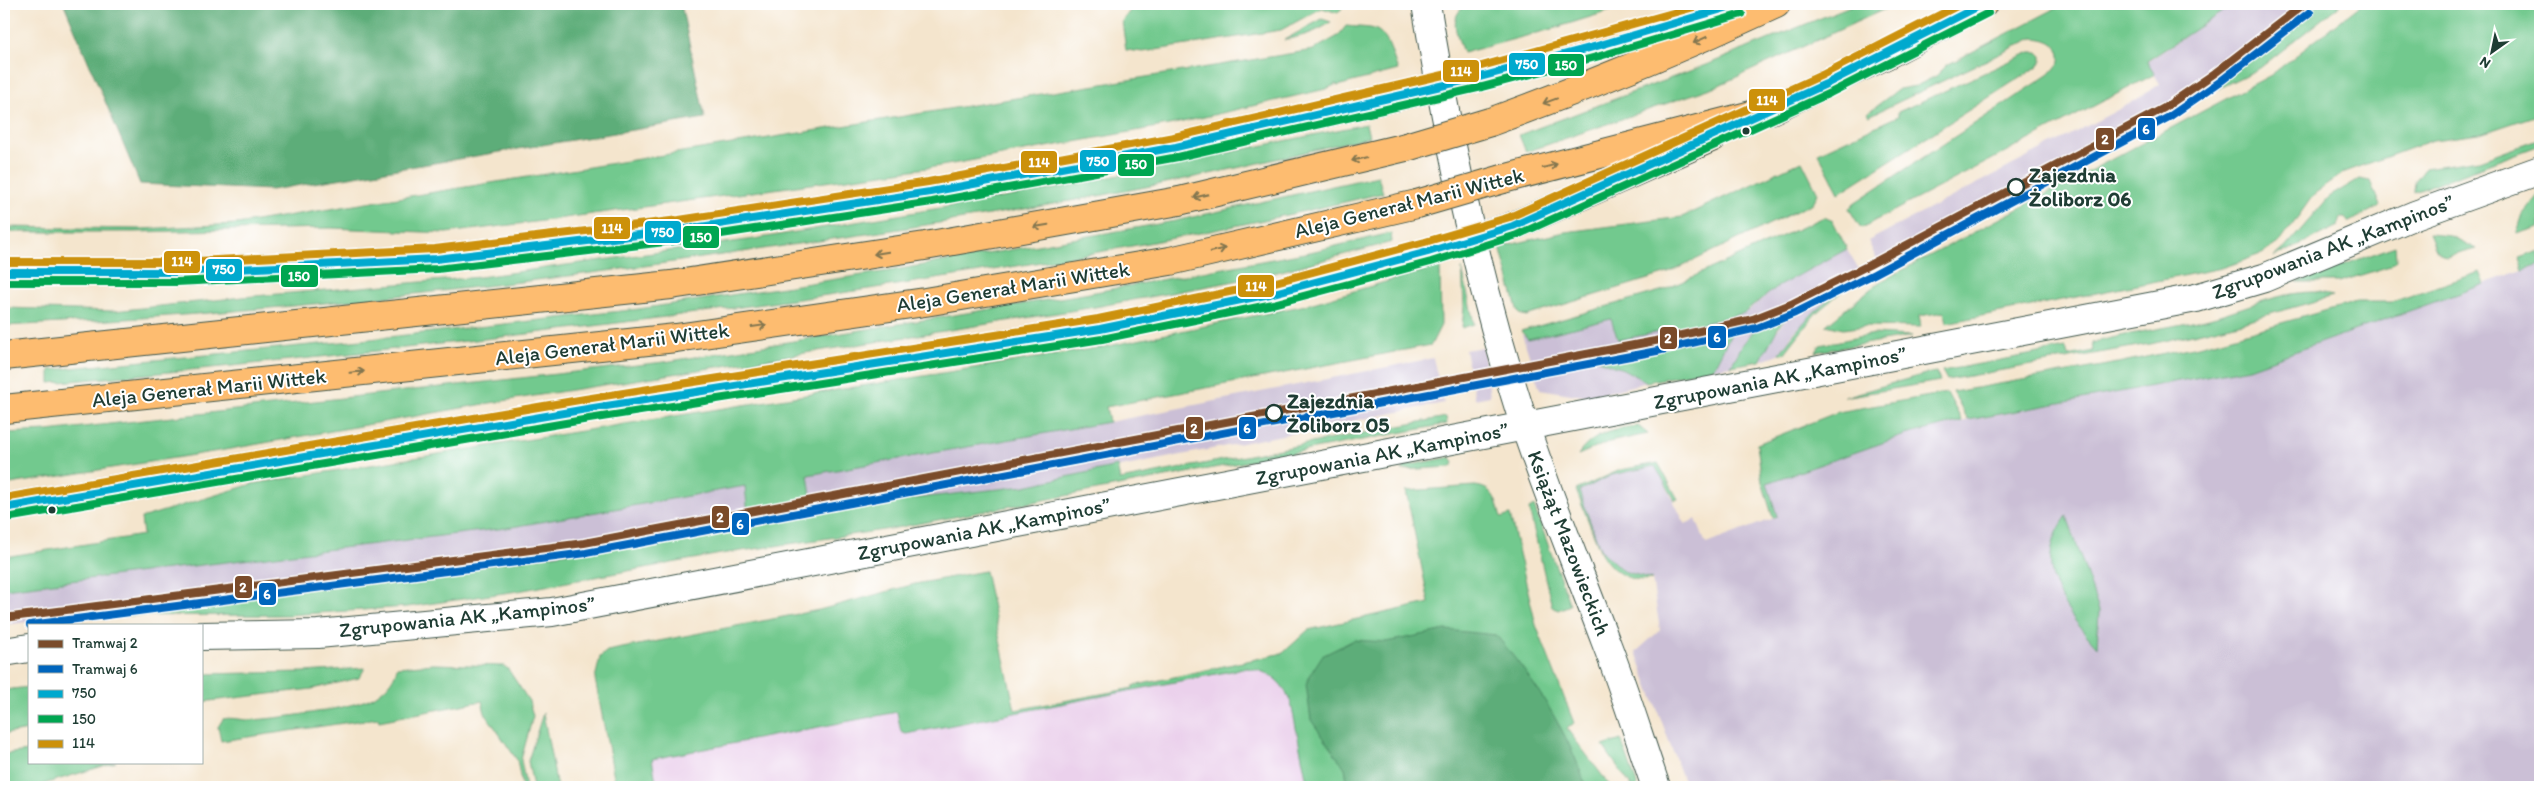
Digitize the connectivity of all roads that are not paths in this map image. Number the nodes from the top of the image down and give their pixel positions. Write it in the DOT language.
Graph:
graph roads {
  1 [pos="1426,4"];
  2 [pos="1739,4"];
  3 [pos="1776,4"];
  4 [pos="1983,4"];
  5 [pos="1771,110"];
  6 [pos="2540,170"];
  7 [pos="4,272"];
  8 [pos="4,356"];
  9 [pos="4,409"];
  10 [pos="1526,427"];
  11 [pos="4,508"];
  12 [pos="202,636"];
  13 [pos="28,648"];
  14 [pos="4,652"];
  15 [pos="1656,787"];
  1 -- 10 [label="street, Książąt Mazowieckich"];
  2 -- 7 [label="main road, bridge"];
  3 -- 8 [label="main road, one-way, bridge"];
  4 -- 5 [label="main road, Aleja Generał Marii Wittek"];
  9 -- 5 [label="main road, Aleja Generał Marii Wittek, one-way, bridge"];
  5 -- 11 [label="main road, bridge"];
  6 -- 10 [label="street, Zgrupowania AK „Kampinos”"];
  10 -- 12 [label="street, Zgrupowania AK „Kampinos”"];
  10 -- 15 [label="street, Książąt Mazowieckich"];
  13 -- 14 [label="street"];
}
